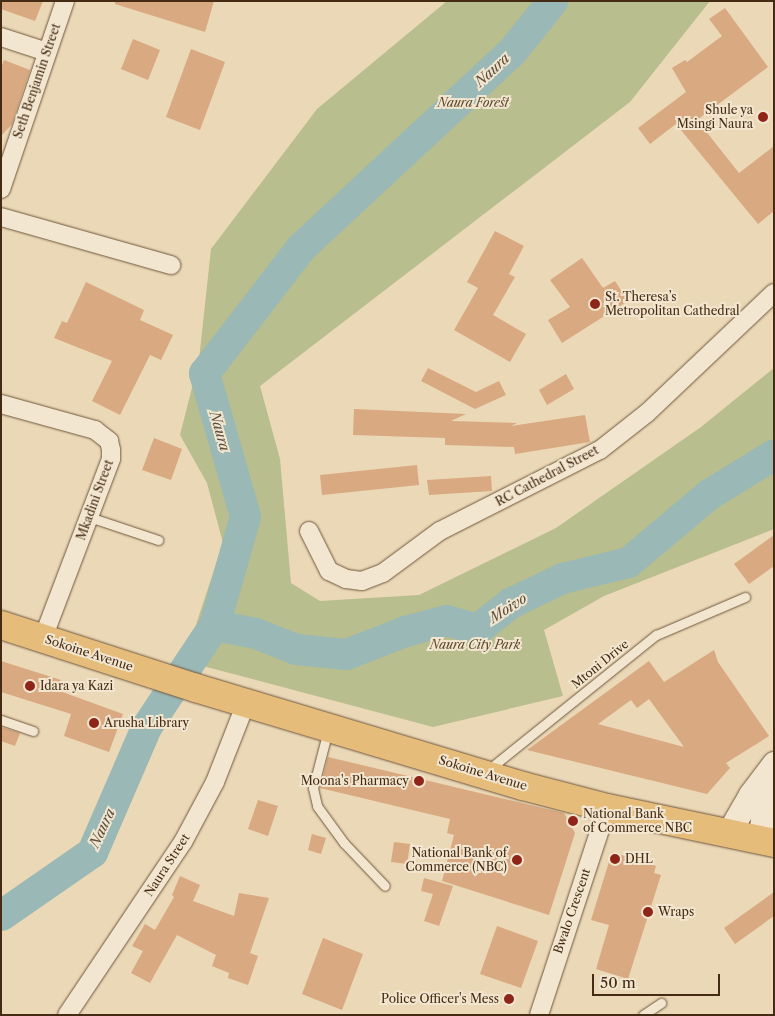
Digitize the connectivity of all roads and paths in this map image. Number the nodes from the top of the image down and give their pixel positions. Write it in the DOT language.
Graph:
graph roads {
  1 [pos="65,1"];
  2 [pos="1,37"];
  3 [pos="47,52"];
  4 [pos="1,189"];
  5 [pos="1,217"];
  6 [pos="171,265"];
  7 [pos="774,293"];
  8 [pos="1,404"];
  9 [pos="89,517"];
  10 [pos="309,531"];
  11 [pos="158,540"];
  12 [pos="745,597"];
  13 [pos="1,625"];
  14 [pos="43,638"];
  15 [pos="246,703"];
  16 [pos="1,720"];
  17 [pos="328,728"];
  18 [pos="33,730"];
  19 [pos="774,764"];
  20 [pos="484,774"];
  21 [pos="774,780"];
  22 [pos="607,808"];
  23 [pos="728,835"];
  24 [pos="767,842"];
  25 [pos="384,886"];
  26 [pos="661,1003"];
  27 [pos="67,1015"];
  28 [pos="539,1015"];
  29 [pos="643,1015"];
  1 -- 3 [label="street, Seth Benjamin Street"];
  2 -- 3 [label="street"];
  3 -- 4 [label="street, Seth Benjamin Street"];
  5 -- 6 [label="street"];
  7 -- 10 [label="street, RC Cathedral Street"];
  8 -- 9 [label="street, Mkadini Street"];
  9 -- 11 [label="lane"];
  9 -- 14 [label="street, Mkadini Street"];
  12 -- 20 [label="lane, Mtoni Drive"];
  13 -- 14 [label="main road, Sokoine Avenue"];
  14 -- 15 [label="main road, Sokoine Avenue"];
  15 -- 17 [label="main road, Sokoine Avenue"];
  15 -- 27 [label="street, Naura Street"];
  16 -- 18 [label="lane"];
  17 -- 20 [label="main road, Sokoine Avenue"];
  17 -- 25 [label="lane"];
  19 -- 23 [label="street"];
  20 -- 22 [label="main road, Sokoine Avenue"];
  21 -- 24 [label="street"];
  22 -- 23 [label="main road, Sokoine Avenue"];
  22 -- 28 [label="street, Bwalo Crescent"];
  23 -- 24 [label="main road, Sokoine Avenue"];
  26 -- 29 [label="lane"];
}
